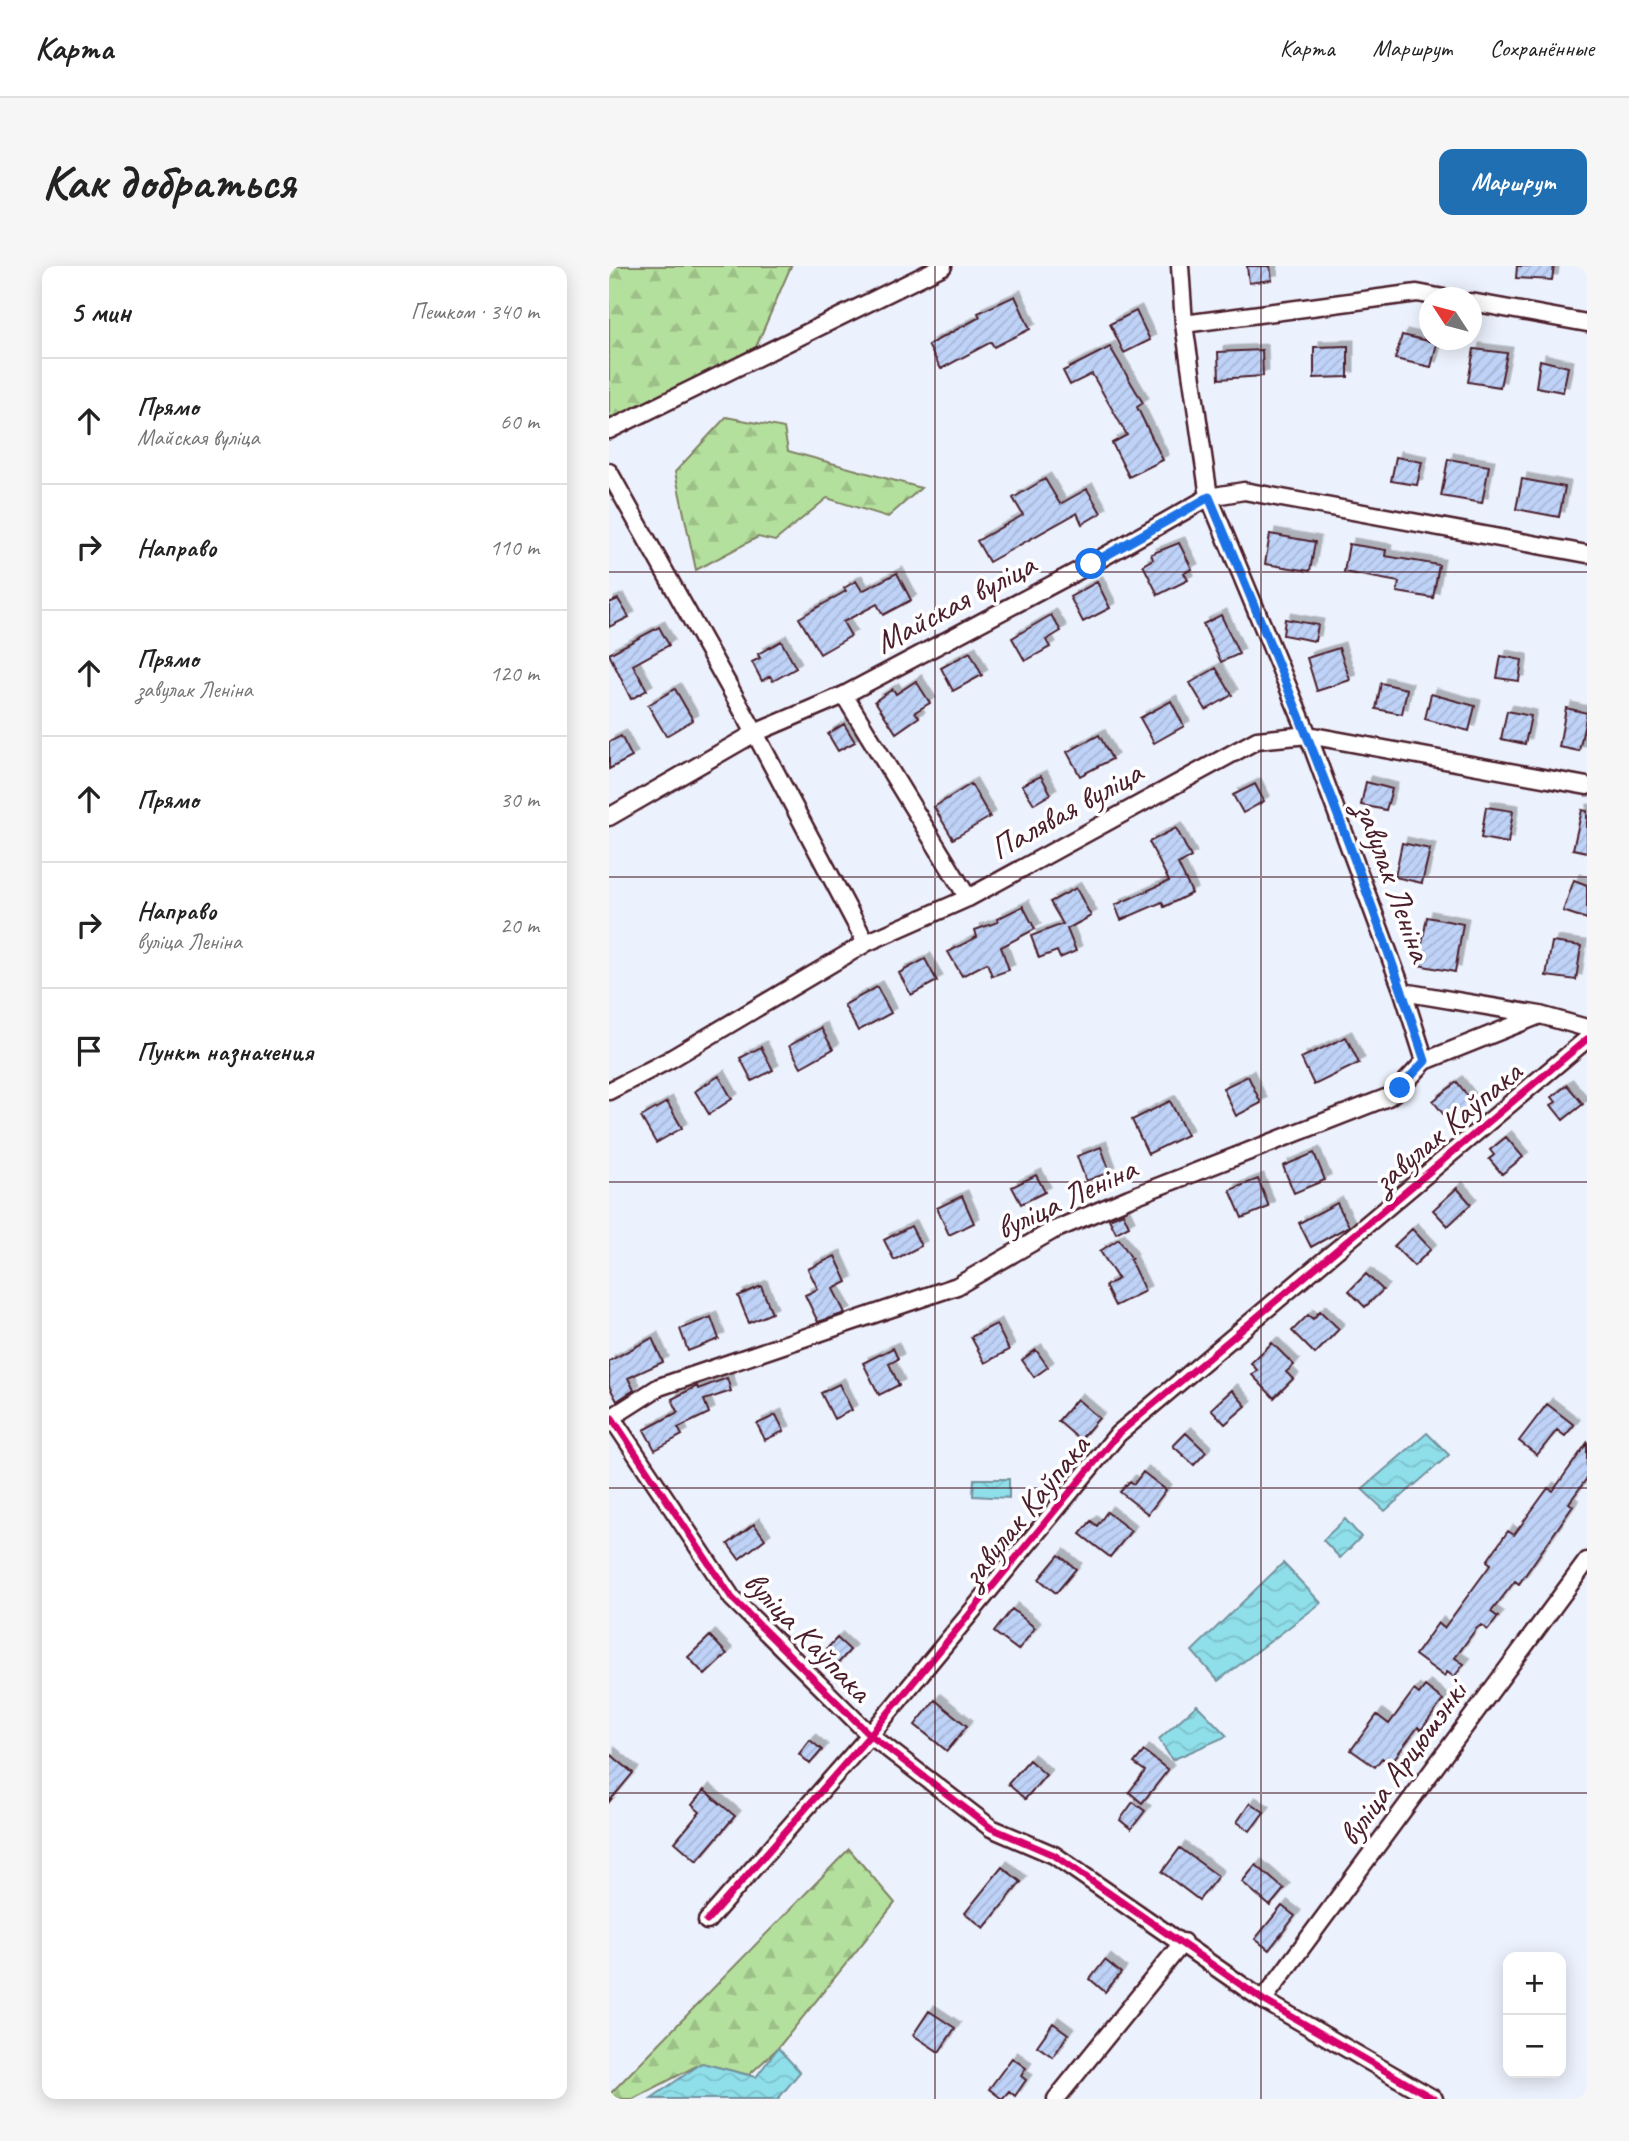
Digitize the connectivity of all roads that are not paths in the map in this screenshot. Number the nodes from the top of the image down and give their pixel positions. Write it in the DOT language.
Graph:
graph roads {
  1 [pos="943,266"];
  2 [pos="1181,266"];
  3 [pos="1419,293"];
  4 [pos="1482,304"];
  5 [pos="1587,323"];
  6 [pos="1184,324"];
  7 [pos="609,430"];
  8 [pos="609,472"];
  9 [pos="1209,497"];
  10 [pos="1587,554"];
  11 [pos="844,695"];
  12 [pos="755,733"];
  13 [pos="1308,735"];
  14 [pos="1587,786"];
  15 [pos="609,817"];
  16 [pos="968,898"];
  17 [pos="866,943"];
  18 [pos="1403,992"];
  19 [pos="1540,1015"];
  20 [pos="1587,1028"];
  21 [pos="1587,1039"];
  22 [pos="1425,1061"];
  23 [pos="609,1091"];
  24 [pos="611,1419"];
  25 [pos="1587,1561"];
  26 [pos="870,1735"];
  27 [pos="707,1921"];
  28 [pos="1183,1942"];
  29 [pos="1263,2000"];
  30 [pos="1056,2099"];
  31 [pos="1434,2099"];
  1 -- 7 [label="street"];
  2 -- 6 [label="street, завулак Леніна"];
  3 -- 6 [label="street"];
  4 -- 5 [label="street"];
  6 -- 9 [label="street, завулак Леніна"];
  8 -- 12 [label="street"];
  9 -- 10 [label="street, Майская вуліца"];
  9 -- 11 [label="street, Майская вуліца"];
  9 -- 13 [label="street, завулак Леніна"];
  11 -- 12 [label="street, Майская вуліца"];
  11 -- 16 [label="street"];
  12 -- 15 [label="street, Майская вуліца"];
  12 -- 17 [label="street"];
  13 -- 14 [label="street, Палявая вуліца"];
  13 -- 16 [label="street, Палявая вуліца"];
  13 -- 18 [label="street, завулак Леніна"];
  16 -- 17 [label="street, Палявая вуліца"];
  17 -- 23 [label="street, Палявая вуліца"];
  18 -- 19 [label="street, завулак Леніна"];
  18 -- 22 [label="street"];
  19 -- 20 [label="street, завулак Леніна"];
  19 -- 22 [label="street, вуліца Леніна"];
  21 -- 26 [label="street, завулак Каўпака"];
  22 -- 24 [label="street, вуліца Леніна"];
  24 -- 26 [label="street, вуліца Каўпака"];
  25 -- 29 [label="street, вуліца Арцюшэнкі"];
  26 -- 27 [label="street, завулак Каўпака"];
  26 -- 28 [label="street, вуліца Каўпака"];
  28 -- 29 [label="street, вуліца Каўпака"];
  28 -- 30 [label="street"];
  29 -- 31 [label="street, вуліца Каўпака"];
}
